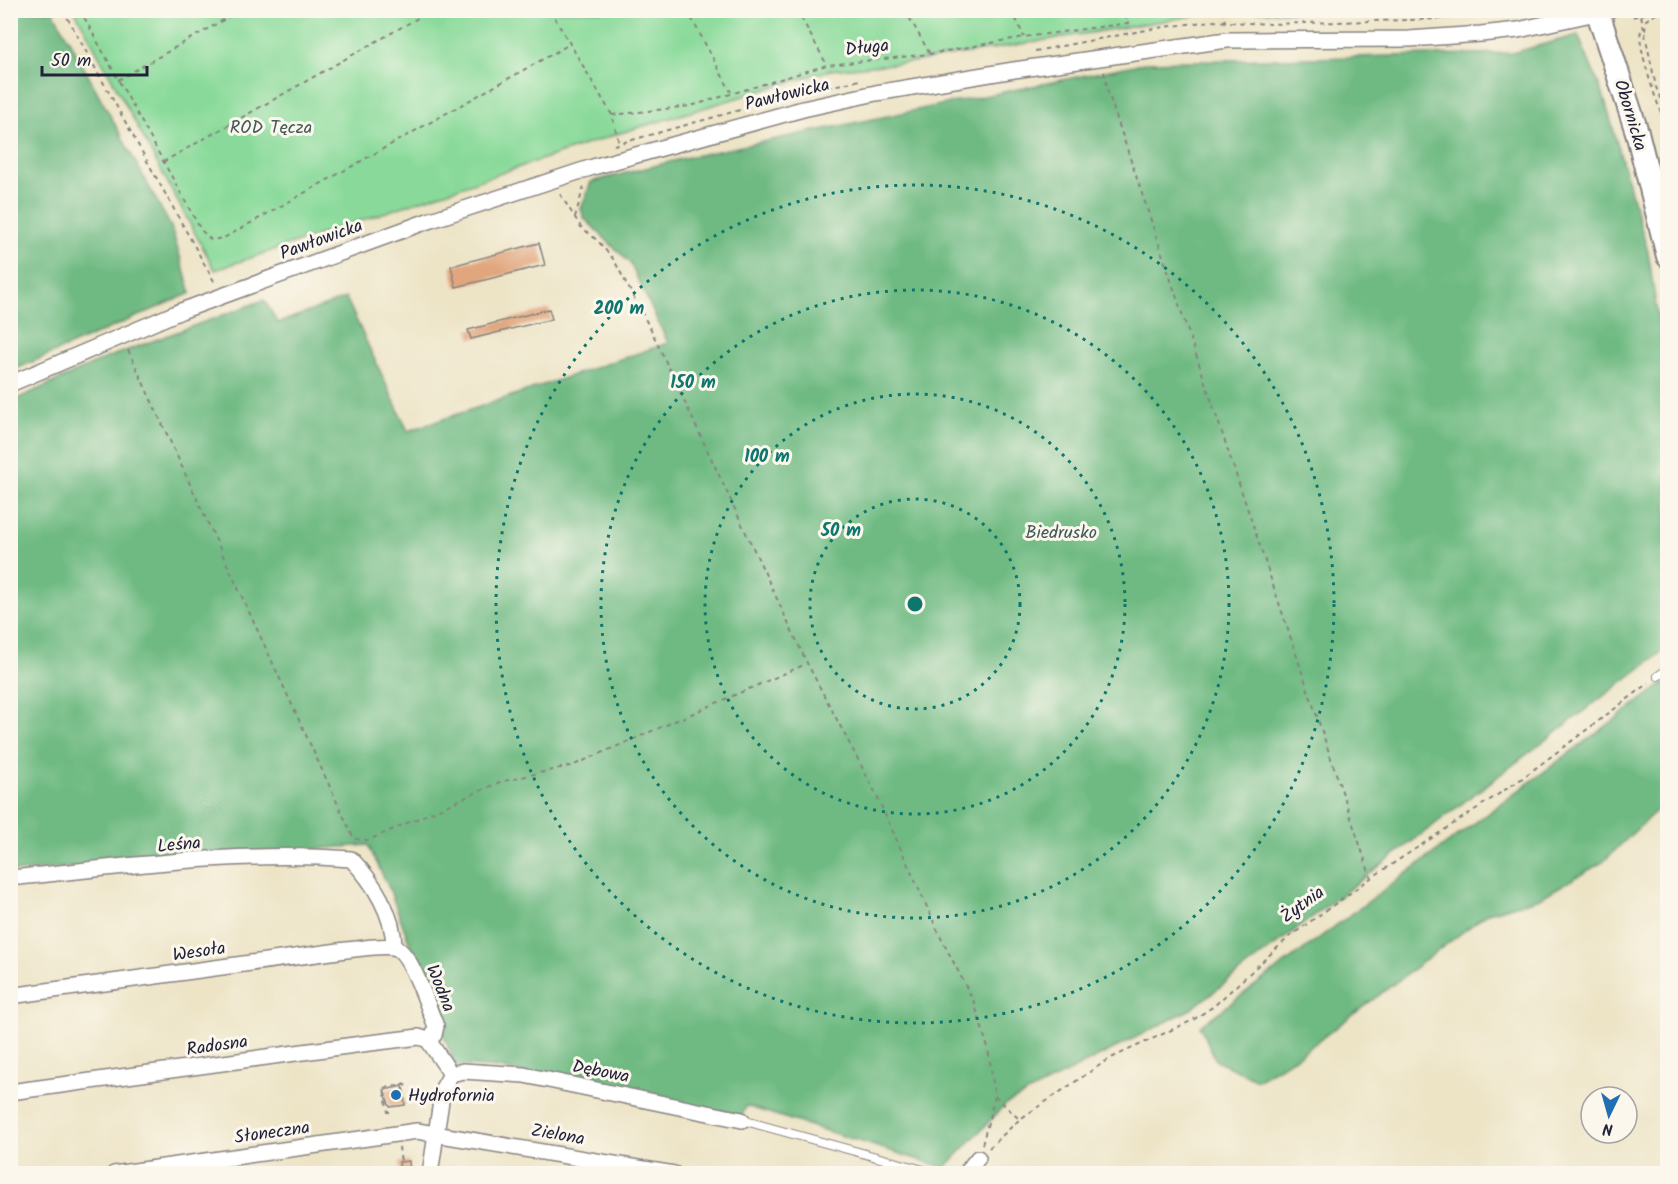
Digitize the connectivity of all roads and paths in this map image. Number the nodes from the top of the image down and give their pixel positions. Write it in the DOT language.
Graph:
graph roads {
  1 [pos="63,10"];
  2 [pos="80,10"];
  3 [pos="242,10"];
  4 [pos="432,10"];
  5 [pos="550,10"];
  6 [pos="687,10"];
  7 [pos="796,10"];
  8 [pos="905,10"];
  9 [pos="1012,10"];
  10 [pos="1121,10"];
  11 [pos="1507,10"];
  12 [pos="1628,10"];
  13 [pos="1655,10"];
  14 [pos="1662,10"];
  15 [pos="1602,11"];
  16 [pos="1641,15"];
  17 [pos="1225,22"];
  18 [pos="1645,30"];
  19 [pos="1641,31"];
  20 [pos="1024,37"];
  21 [pos="570,44"];
  22 [pos="930,54"];
  23 [pos="1101,57"];
  24 [pos="827,65"];
  25 [pos="118,80"];
  26 [pos="731,92"];
  27 [pos="612,115"];
  28 [pos="1668,118"];
  29 [pos="1668,127"];
  30 [pos="624,158"];
  31 [pos="163,162"];
  32 [pos="593,167"];
  33 [pos="560,194"];
  34 [pos="574,217"];
  35 [pos="1668,256"];
  36 [pos="222,297"];
  37 [pos="121,336"];
  38 [pos="10,384"];
  39 [pos="807,663"];
  40 [pos="1668,669"];
  41 [pos="1658,676"];
  42 [pos="351,859"];
  43 [pos="10,878"];
  44 [pos="1371,878"];
  45 [pos="394,947"];
  46 [pos="10,996"];
  47 [pos="428,1040"];
  48 [pos="451,1074"];
  49 [pos="406,1086"];
  50 [pos="10,1092"];
  51 [pos="995,1096"];
  52 [pos="390,1112"];
  53 [pos="1020,1119"];
  54 [pos="742,1120"];
  55 [pos="435,1132"];
  56 [pos="978,1158"];
  57 [pos="114,1173"];
  58 [pos="430,1173"];
  59 [pos="674,1173"];
  60 [pos="938,1173"];
  61 [pos="965,1173"];
  1 -- 36 [label="path"];
  2 -- 25 [label="path"];
  3 -- 25 [label="path"];
  4 -- 31 [label="path"];
  5 -- 21 [label="path"];
  6 -- 26 [label="path"];
  7 -- 24 [label="path"];
  8 -- 22 [label="path"];
  9 -- 20 [label="path"];
  10 -- 20 [label="path, Długa"];
  11 -- 17 [label="path"];
  12 -- 16 [label="path"];
  13 -- 16 [label="path"];
  14 -- 18 [label="path"];
  15 -- 23 [label="street, Pawłowicka"];
  15 -- 35 [label="main road, Obornicka"];
  16 -- 28 [label="path"];
  19 -- 29 [label="path"];
  20 -- 22 [label="path, Długa"];
  21 -- 27 [label="path"];
  21 -- 31 [label="path"];
  22 -- 24 [label="path, Długa"];
  23 -- 30 [label="street, Pawłowicka"];
  23 -- 44 [label="path"];
  24 -- 26 [label="path, Długa"];
  25 -- 31 [label="path"];
  26 -- 27 [label="path, Długa"];
  27 -- 30 [label="path"];
  30 -- 32 [label="street, Pawłowicka"];
  32 -- 34 [label="path"];
  32 -- 36 [label="street, Pawłowicka"];
  33 -- 34 [label="path"];
  34 -- 39 [label="path"];
  36 -- 37 [label="street, Pawłowicka"];
  37 -- 38 [label="street, Pawłowicka"];
  37 -- 39 [label="path"];
  39 -- 51 [label="path"];
  40 -- 41 [label="lane"];
  41 -- 44 [label="path, Żytnia"];
  42 -- 43 [label="street, Leśna"];
  42 -- 45 [label="street, Wodna"];
  44 -- 53 [label="path, Żytnia"];
  45 -- 46 [label="street, Wesoła"];
  45 -- 47 [label="street, Wodna"];
  47 -- 48 [label="street"];
  47 -- 50 [label="street, Radosna"];
  48 -- 54 [label="street, Dębowa"];
  48 -- 55 [label="street"];
  49 -- 52 [label="path"];
  51 -- 53 [label="path"];
  51 -- 56 [label="path"];
  53 -- 56 [label="path, Żytnia"];
  54 -- 60 [label="lane"];
  55 -- 57 [label="street, Słoneczna"];
  55 -- 58 [label="street"];
  55 -- 59 [label="street, Zielona"];
  56 -- 61 [label="street"];
}
